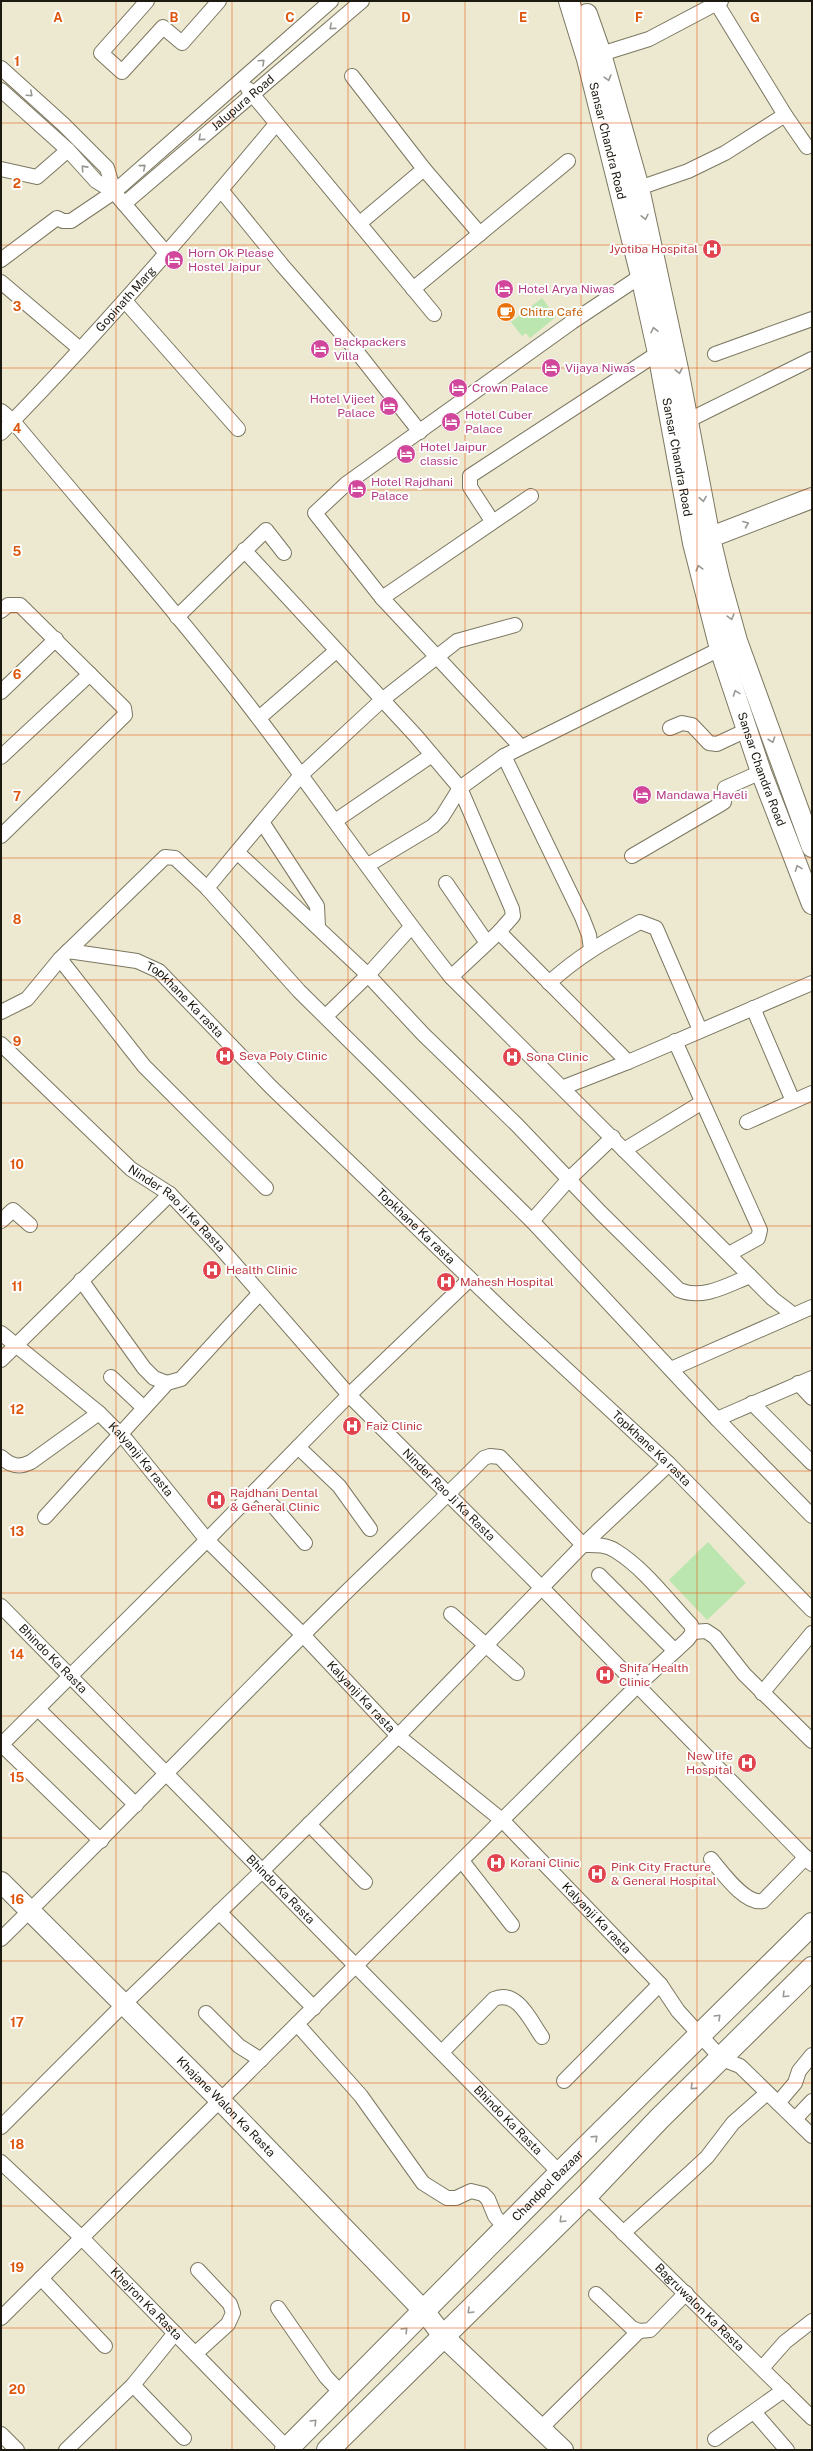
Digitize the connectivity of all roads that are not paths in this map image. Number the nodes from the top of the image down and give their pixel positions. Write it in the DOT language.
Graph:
graph roads {
  1 [pos="147,1"];
  2 [pos="220,1"];
  3 [pos="331,1"];
  4 [pos="362,1"];
  5 [pos="569,1"];
  6 [pos="582,1"];
  7 [pos="719,2"];
  8 [pos="602,54"];
  9 [pos="1,68"];
  10 [pos="352,76"];
  11 [pos="241,81"];
  12 [pos="1,90"];
  13 [pos="253,96"];
  14 [pos="785,115"];
  15 [pos="276,124"];
  16 [pos="808,147"];
  17 [pos="68,150"];
  18 [pos="568,161"];
  19 [pos="1,169"];
  20 [pos="424,169"];
  21 [pos="639,188"];
  22 [pos="221,190"];
  23 [pos="114,192"];
  24 [pos="124,204"];
  25 [pos="360,223"];
  26 [pos="480,234"];
  27 [pos="167,254"];
  28 [pos="1,260"];
  29 [pos="642,276"];
  30 [pos="1,282"];
  31 [pos="413,289"];
  32 [pos="125,301"];
  33 [pos="434,314"];
  34 [pos="812,319"];
  35 [pos="80,349"];
  36 [pos="658,353"];
  37 [pos="715,354"];
  38 [pos="812,359"];
  39 [pos="1,410"];
  40 [pos="689,420"];
  41 [pos="13,421"];
  42 [pos="238,429"];
  43 [pos="420,432"];
  44 [pos="1,433"];
  45 [pos="531,496"];
  46 [pos="812,498"];
  47 [pos="492,521"];
  48 [pos="701,541"];
  49 [pos="244,550"];
  50 [pos="284,554"];
  51 [pos="382,598"];
  52 [pos="1,611"];
  53 [pos="177,617"];
  54 [pos="515,625"];
  55 [pos="56,638"];
  56 [pos="720,650"];
  57 [pos="336,651"];
  58 [pos="437,656"];
  59 [pos="90,674"];
  60 [pos="1,692"];
  61 [pos="382,700"];
  62 [pos="259,718"];
  63 [pos="670,728"];
  64 [pos="749,729"];
  65 [pos="521,747"];
  66 [pos="432,755"];
  67 [pos="504,756"];
  68 [pos="1,757"];
  69 [pos="761,772"];
  70 [pos="301,775"];
  71 [pos="460,788"];
  72 [pos="335,821"];
  73 [pos="262,822"];
  74 [pos="1,836"];
  75 [pos="812,847"];
  76 [pos="237,852"];
  77 [pos="632,856"];
  78 [pos="368,865"];
  79 [pos="446,883"];
  80 [pos="207,888"];
  81 [pos="812,904"];
  82 [pos="318,927"];
  83 [pos="411,927"];
  84 [pos="499,932"];
  85 [pos="487,943"];
  86 [pos="591,949"];
  87 [pos="64,955"];
  88 [pos="368,974"];
  89 [pos="451,977"];
  90 [pos="549,983"];
  91 [pos="812,983"];
  92 [pos="753,1008"];
  93 [pos="1,1012"];
  94 [pos="326,1016"];
  95 [pos="700,1030"];
  96 [pos="675,1041"];
  97 [pos="1,1044"];
  98 [pos="628,1062"];
  99 [pos="564,1087"];
  100 [pos="812,1093"];
  101 [pos="793,1101"];
  102 [pos="701,1103"];
  103 [pos="747,1122"];
  104 [pos="613,1137"];
  105 [pos="624,1150"];
  106 [pos="569,1179"];
  107 [pos="266,1188"];
  108 [pos="170,1194"];
  109 [pos="1,1221"];
  110 [pos="532,1221"];
  111 [pos="30,1225"];
  112 [pos="729,1254"];
  113 [pos="750,1276"];
  114 [pos="470,1279"];
  115 [pos="81,1280"];
  116 [pos="259,1294"];
  117 [pos="812,1307"];
  118 [pos="794,1315"];
  119 [pos="1,1333"];
  120 [pos="15,1347"];
  121 [pos="1,1360"];
  122 [pos="671,1369"];
  123 [pos="111,1377"];
  124 [pos="812,1378"];
  125 [pos="167,1383"];
  126 [pos="798,1383"];
  127 [pos="349,1395"];
  128 [pos="812,1398"];
  129 [pos="752,1403"];
  130 [pos="144,1408"];
  131 [pos="99,1413"];
  132 [pos="717,1419"];
  133 [pos="120,1434"];
  134 [pos="298,1447"];
  135 [pos="1,1457"];
  136 [pos="812,1463"];
  137 [pos="670,1464"];
  138 [pos="256,1490"];
  139 [pos="449,1494"];
  140 [pos="812,1516"];
  141 [pos="45,1517"];
  142 [pos="370,1529"];
  143 [pos="207,1540"];
  144 [pos="305,1543"];
  145 [pos="583,1545"];
  146 [pos="599,1575"];
  147 [pos="542,1588"];
  148 [pos="1,1606"];
  149 [pos="812,1610"];
  150 [pos="451,1614"];
  151 [pos="693,1632"];
  152 [pos="812,1633"];
  153 [pos="303,1635"];
  154 [pos="486,1645"];
  155 [pos="675,1651"];
  156 [pos="517,1672"];
  157 [pos="71,1677"];
  158 [pos="637,1686"];
  159 [pos="762,1693"];
  160 [pos="38,1709"];
  161 [pos="398,1736"];
  162 [pos="812,1741"];
  163 [pos="1,1744"];
  164 [pos="168,1774"];
  165 [pos="136,1805"];
  166 [pos="503,1821"];
  167 [pos="309,1824"];
  168 [pos="101,1840"];
  169 [pos="711,1859"];
  170 [pos="809,1860"];
  171 [pos="462,1861"];
  172 [pos="261,1872"];
  173 [pos="1,1882"];
  174 [pos="365,1882"];
  175 [pos="30,1911"];
  176 [pos="219,1912"];
  177 [pos="812,1924"];
  178 [pos="512,1925"];
  179 [pos="1,1939"];
  180 [pos="356,1966"];
  181 [pos="812,1968"];
  182 [pos="660,1984"];
  183 [pos="123,2004"];
  184 [pos="314,2008"];
  185 [pos="206,2013"];
  186 [pos="297,2024"];
  187 [pos="700,2036"];
  188 [pos="542,2037"];
  189 [pos="442,2052"];
  190 [pos="812,2055"];
  191 [pos="722,2059"];
  192 [pos="261,2060"];
  193 [pos="564,2081"];
  194 [pos="767,2093"];
  195 [pos="220,2100"];
  196 [pos="812,2101"];
  197 [pos="778,2103"];
  198 [pos="795,2120"];
  199 [pos="1,2127"];
  200 [pos="812,2136"];
  201 [pos="1,2162"];
  202 [pos="560,2173"];
  203 [pos="586,2196"];
  204 [pos="505,2228"];
  205 [pos="623,2233"];
  206 [pos="82,2238"];
  207 [pos="198,2270"];
  208 [pos="41,2278"];
  209 [pos="686,2293"];
  210 [pos="596,2294"];
  211 [pos="278,2308"];
  212 [pos="424,2310"];
  213 [pos="1,2318"];
  214 [pos="812,2321"];
  215 [pos="639,2331"];
  216 [pos="175,2333"];
  217 [pos="444,2337"];
  218 [pos="105,2346"];
  219 [pos="196,2353"];
  220 [pos="762,2368"];
  221 [pos="133,2386"];
  222 [pos="784,2390"];
  223 [pos="342,2394"];
  224 [pos="754,2412"];
  225 [pos="812,2418"];
  226 [pos="540,2429"];
  227 [pos="1,2434"];
  228 [pos="184,2438"];
  229 [pos="714,2440"];
  230 [pos="17,2450"];
  231 [pos="66,2450"];
  232 [pos="287,2450"];
  233 [pos="328,2450"];
  234 [pos="563,2450"];
  235 [pos="787,2450"];
  1 -- 2 [label="street"];
  11 -- 3 [label="street, Jalupura Road, one-way"];
  4 -- 13 [label="street, Jalupura Road, one-way"];
  5 -- 29 [label="street, Sansar Chandra Road"];
  6 -- 8 [label="street, Sansar Chandra Road"];
  7 -- 8 [label="street"];
  7 -- 14 [label="street"];
  8 -- 21 [label="street, Sansar Chandra Road, one-way"];
  9 -- 23 [label="street, one-way"];
  10 -- 20 [label="street"];
  11 -- 13 [label="street"];
  23 -- 11 [label="street, Jalupura Road, one-way"];
  12 -- 17 [label="street"];
  13 -- 15 [label="street"];
  13 -- 24 [label="street, Jalupura Road, one-way"];
  14 -- 16 [label="street"];
  14 -- 21 [label="street"];
  15 -- 22 [label="street, Gopinath Marg"];
  15 -- 25 [label="street"];
  17 -- 19 [label="street"];
  23 -- 17 [label="street, one-way"];
  18 -- 26 [label="street"];
  20 -- 25 [label="street"];
  20 -- 26 [label="street"];
  21 -- 40 [label="street, Sansar Chandra Road, one-way"];
  22 -- 27 [label="street, Gopinath Marg"];
  22 -- 43 [label="street"];
  23 -- 24 [label="street"];
  23 -- 28 [label="street, Jalupura Road"];
  24 -- 27 [label="street"];
  25 -- 31 [label="street"];
  26 -- 31 [label="street"];
  27 -- 32 [label="street, Gopinath Marg"];
  36 -- 29 [label="street, Sansar Chandra Road, one-way"];
  29 -- 43 [label="street"];
  30 -- 35 [label="street"];
  31 -- 33 [label="street"];
  32 -- 35 [label="street, Gopinath Marg"];
  32 -- 42 [label="street"];
  34 -- 37 [label="street"];
  35 -- 41 [label="street, Gopinath Marg"];
  36 -- 47 [label="street"];
  36 -- 48 [label="street, Sansar Chandra Road"];
  38 -- 40 [label="street"];
  39 -- 41 [label="street"];
  40 -- 48 [label="street, Sansar Chandra Road, one-way"];
  41 -- 44 [label="street, Gopinath Marg"];
  41 -- 53 [label="street"];
  43 -- 51 [label="street"];
  45 -- 47 [label="street"];
  48 -- 46 [label="street, one-way"];
  47 -- 51 [label="street"];
  56 -- 48 [label="street, Sansar Chandra Road, one-way"];
  48 -- 75 [label="street, Sansar Chandra Road, one-way"];
  49 -- 50 [label="street"];
  49 -- 53 [label="street"];
  49 -- 57 [label="street"];
  51 -- 58 [label="street"];
  52 -- 55 [label="street"];
  53 -- 62 [label="street"];
  54 -- 58 [label="street"];
  55 -- 59 [label="street"];
  55 -- 60 [label="street"];
  64 -- 56 [label="street, Sansar Chandra Road, one-way"];
  56 -- 65 [label="street"];
  57 -- 61 [label="street"];
  57 -- 62 [label="street"];
  58 -- 61 [label="street"];
  58 -- 65 [label="street"];
  59 -- 68 [label="street"];
  59 -- 74 [label="street"];
  61 -- 66 [label="street"];
  61 -- 70 [label="street"];
  62 -- 70 [label="street"];
  63 -- 64 [label="street"];
  64 -- 69 [label="street, Sansar Chandra Road"];
  65 -- 67 [label="street"];
  66 -- 71 [label="street"];
  66 -- 72 [label="street"];
  67 -- 71 [label="street"];
  67 -- 86 [label="street"];
  69 -- 77 [label="street"];
  81 -- 69 [label="street, Sansar Chandra Road, one-way"];
  70 -- 72 [label="street"];
  70 -- 73 [label="street"];
  71 -- 78 [label="street"];
  71 -- 84 [label="street"];
  72 -- 78 [label="street"];
  73 -- 76 [label="street"];
  73 -- 82 [label="street"];
  76 -- 80 [label="street"];
  76 -- 82 [label="street"];
  78 -- 83 [label="street"];
  79 -- 85 [label="street"];
  80 -- 87 [label="street"];
  80 -- 94 [label="street"];
  82 -- 88 [label="street"];
  83 -- 88 [label="street"];
  83 -- 89 [label="street"];
  84 -- 85 [label="street"];
  84 -- 90 [label="street"];
  85 -- 89 [label="street"];
  86 -- 90 [label="street"];
  86 -- 95 [label="street"];
  87 -- 93 [label="street"];
  87 -- 107 [label="street"];
  87 -- 114 [label="street, Topkhane Ka rasta"];
  88 -- 94 [label="street"];
  88 -- 106 [label="street"];
  89 -- 99 [label="street"];
  90 -- 98 [label="street"];
  91 -- 92 [label="street"];
  92 -- 95 [label="street"];
  92 -- 101 [label="street"];
  94 -- 110 [label="street"];
  95 -- 96 [label="street"];
  96 -- 98 [label="street"];
  96 -- 102 [label="street"];
  97 -- 108 [label="street, Ninder Rao Ji Ka Rasta"];
  98 -- 99 [label="street"];
  99 -- 104 [label="street"];
  100 -- 101 [label="street"];
  101 -- 103 [label="street"];
  102 -- 105 [label="street"];
  102 -- 112 [label="street"];
  104 -- 105 [label="street"];
  104 -- 106 [label="street"];
  105 -- 112 [label="street"];
  106 -- 110 [label="street"];
  106 -- 113 [label="street"];
  108 -- 115 [label="street"];
  108 -- 116 [label="street, Ninder Rao Ji Ka Rasta"];
  109 -- 111 [label="street"];
  110 -- 122 [label="street"];
  112 -- 113 [label="street"];
  113 -- 118 [label="street"];
  114 -- 127 [label="street"];
  114 -- 137 [label="street, Topkhane Ka rasta"];
  115 -- 120 [label="street"];
  115 -- 125 [label="street"];
  116 -- 125 [label="street"];
  116 -- 127 [label="street, Ninder Rao Ji Ka Rasta"];
  117 -- 118 [label="street"];
  118 -- 122 [label="street"];
  119 -- 120 [label="street, Kalyanji Ka rasta"];
  120 -- 121 [label="street"];
  120 -- 131 [label="street, Kalyanji Ka rasta"];
  122 -- 132 [label="street"];
  123 -- 130 [label="street"];
  124 -- 126 [label="street"];
  125 -- 130 [label="street"];
  126 -- 128 [label="street"];
  126 -- 129 [label="street"];
  127 -- 134 [label="street"];
  127 -- 139 [label="street, Ninder Rao Ji Ka Rasta"];
  129 -- 132 [label="street"];
  129 -- 136 [label="street"];
  130 -- 133 [label="street"];
  131 -- 133 [label="street, Kalyanji Ka rasta"];
  131 -- 135 [label="street"];
  132 -- 140 [label="street"];
  133 -- 141 [label="street"];
  133 -- 143 [label="street, Kalyanji Ka rasta"];
  134 -- 138 [label="street"];
  134 -- 142 [label="street"];
  137 -- 145 [label="street"];
  137 -- 149 [label="street, Topkhane Ka rasta"];
  138 -- 143 [label="street"];
  138 -- 144 [label="street"];
  139 -- 145 [label="street"];
  139 -- 147 [label="street, Ninder Rao Ji Ka Rasta"];
  139 -- 153 [label="street"];
  143 -- 153 [label="street, Kalyanji Ka rasta"];
  143 -- 157 [label="street"];
  145 -- 147 [label="street"];
  145 -- 151 [label="street"];
  146 -- 155 [label="street"];
  147 -- 154 [label="street"];
  147 -- 158 [label="street, Ninder Rao Ji Ka Rasta"];
  148 -- 157 [label="street, Bhindo Ka Rasta"];
  150 -- 154 [label="street"];
  151 -- 155 [label="street"];
  151 -- 159 [label="street"];
  152 -- 159 [label="street"];
  153 -- 161 [label="street, Kalyanji Ka rasta"];
  153 -- 164 [label="street"];
  154 -- 156 [label="street"];
  154 -- 161 [label="street"];
  155 -- 158 [label="street"];
  157 -- 160 [label="street"];
  157 -- 164 [label="street, Bhindo Ka Rasta"];
  158 -- 166 [label="street"];
  158 -- 170 [label="street, Ninder Rao Ji Ka Rasta"];
  159 -- 162 [label="street"];
  160 -- 163 [label="street"];
  160 -- 165 [label="street"];
  161 -- 166 [label="street, Kalyanji Ka rasta"];
  161 -- 167 [label="street"];
  163 -- 168 [label="street"];
  164 -- 165 [label="street"];
  164 -- 172 [label="street, Bhindo Ka Rasta"];
  165 -- 168 [label="street"];
  166 -- 171 [label="street"];
  166 -- 182 [label="street, Kalyanji Ka rasta"];
  167 -- 172 [label="street"];
  167 -- 174 [label="street"];
  168 -- 175 [label="street"];
  169 -- 170 [label="street"];
  171 -- 178 [label="street"];
  171 -- 180 [label="street"];
  172 -- 176 [label="street"];
  172 -- 180 [label="street, Bhindo Ka Rasta"];
  173 -- 175 [label="street, Khajane Walon Ka Rasta"];
  175 -- 179 [label="street"];
  175 -- 183 [label="street, Khajane Walon Ka Rasta"];
  176 -- 183 [label="street"];
  176 -- 184 [label="street"];
  187 -- 177 [label="main road, Chandpol Bazaar, one-way"];
  180 -- 184 [label="street"];
  180 -- 189 [label="street, Bhindo Ka Rasta"];
  181 -- 191 [label="main road, one-way"];
  182 -- 187 [label="street, Kalyanji Ka rasta"];
  182 -- 193 [label="street"];
  183 -- 195 [label="street, Khajane Walon Ka Rasta"];
  183 -- 199 [label="street"];
  184 -- 186 [label="street"];
  185 -- 192 [label="street"];
  186 -- 192 [label="street"];
  186 -- 204 [label="street"];
  187 -- 191 [label="street, Kalyanji Ka rasta"];
  202 -- 187 [label="main road, Chandpol Bazaar, one-way"];
  188 -- 189 [label="street"];
  189 -- 202 [label="street, Bhindo Ka Rasta"];
  190 -- 197 [label="street"];
  191 -- 194 [label="street"];
  191 -- 203 [label="main road, one-way"];
  192 -- 195 [label="street"];
  194 -- 197 [label="street"];
  194 -- 205 [label="street"];
  195 -- 206 [label="street"];
  195 -- 212 [label="street, Khajane Walon Ka Rasta"];
  196 -- 198 [label="street"];
  197 -- 198 [label="street"];
  198 -- 200 [label="street"];
  201 -- 206 [label="street, Khejron Ka Rasta"];
  202 -- 204 [label="main road, Chandpol Bazaar"];
  203 -- 205 [label="street, Bagruwalon Ka Rasta"];
  203 -- 217 [label="main road, one-way"];
  204 -- 212 [label="main road, Chandpol Bazaar"];
  205 -- 209 [label="street, Bagruwalon Ka Rasta"];
  206 -- 208 [label="street"];
  206 -- 216 [label="street, Khejron Ka Rasta"];
  207 -- 219 [label="street"];
  208 -- 213 [label="street"];
  208 -- 218 [label="street"];
  209 -- 215 [label="street"];
  209 -- 220 [label="street, Bagruwalon Ka Rasta"];
  210 -- 215 [label="street"];
  211 -- 223 [label="street"];
  212 -- 217 [label="street, Khajane Walon Ka Rasta"];
  223 -- 212 [label="main road, Chandpol Bazaar, one-way"];
  214 -- 220 [label="street"];
  215 -- 226 [label="street"];
  216 -- 219 [label="street, Khejron Ka Rasta"];
  216 -- 221 [label="street"];
  217 -- 226 [label="street, Khajane Walon Ka Rasta"];
  217 -- 233 [label="main road"];
  219 -- 232 [label="street, Khejron Ka Rasta"];
  220 -- 222 [label="street, Bagruwalon Ka Rasta"];
  221 -- 228 [label="street"];
  221 -- 231 [label="street"];
  222 -- 224 [label="street"];
  222 -- 225 [label="street, Bagruwalon Ka Rasta"];
  232 -- 223 [label="main road, Chandpol Bazaar, one-way"];
  224 -- 229 [label="street"];
  224 -- 235 [label="street"];
  226 -- 234 [label="street, Khajane Walon Ka Rasta"];
  227 -- 230 [label="street"];
}
